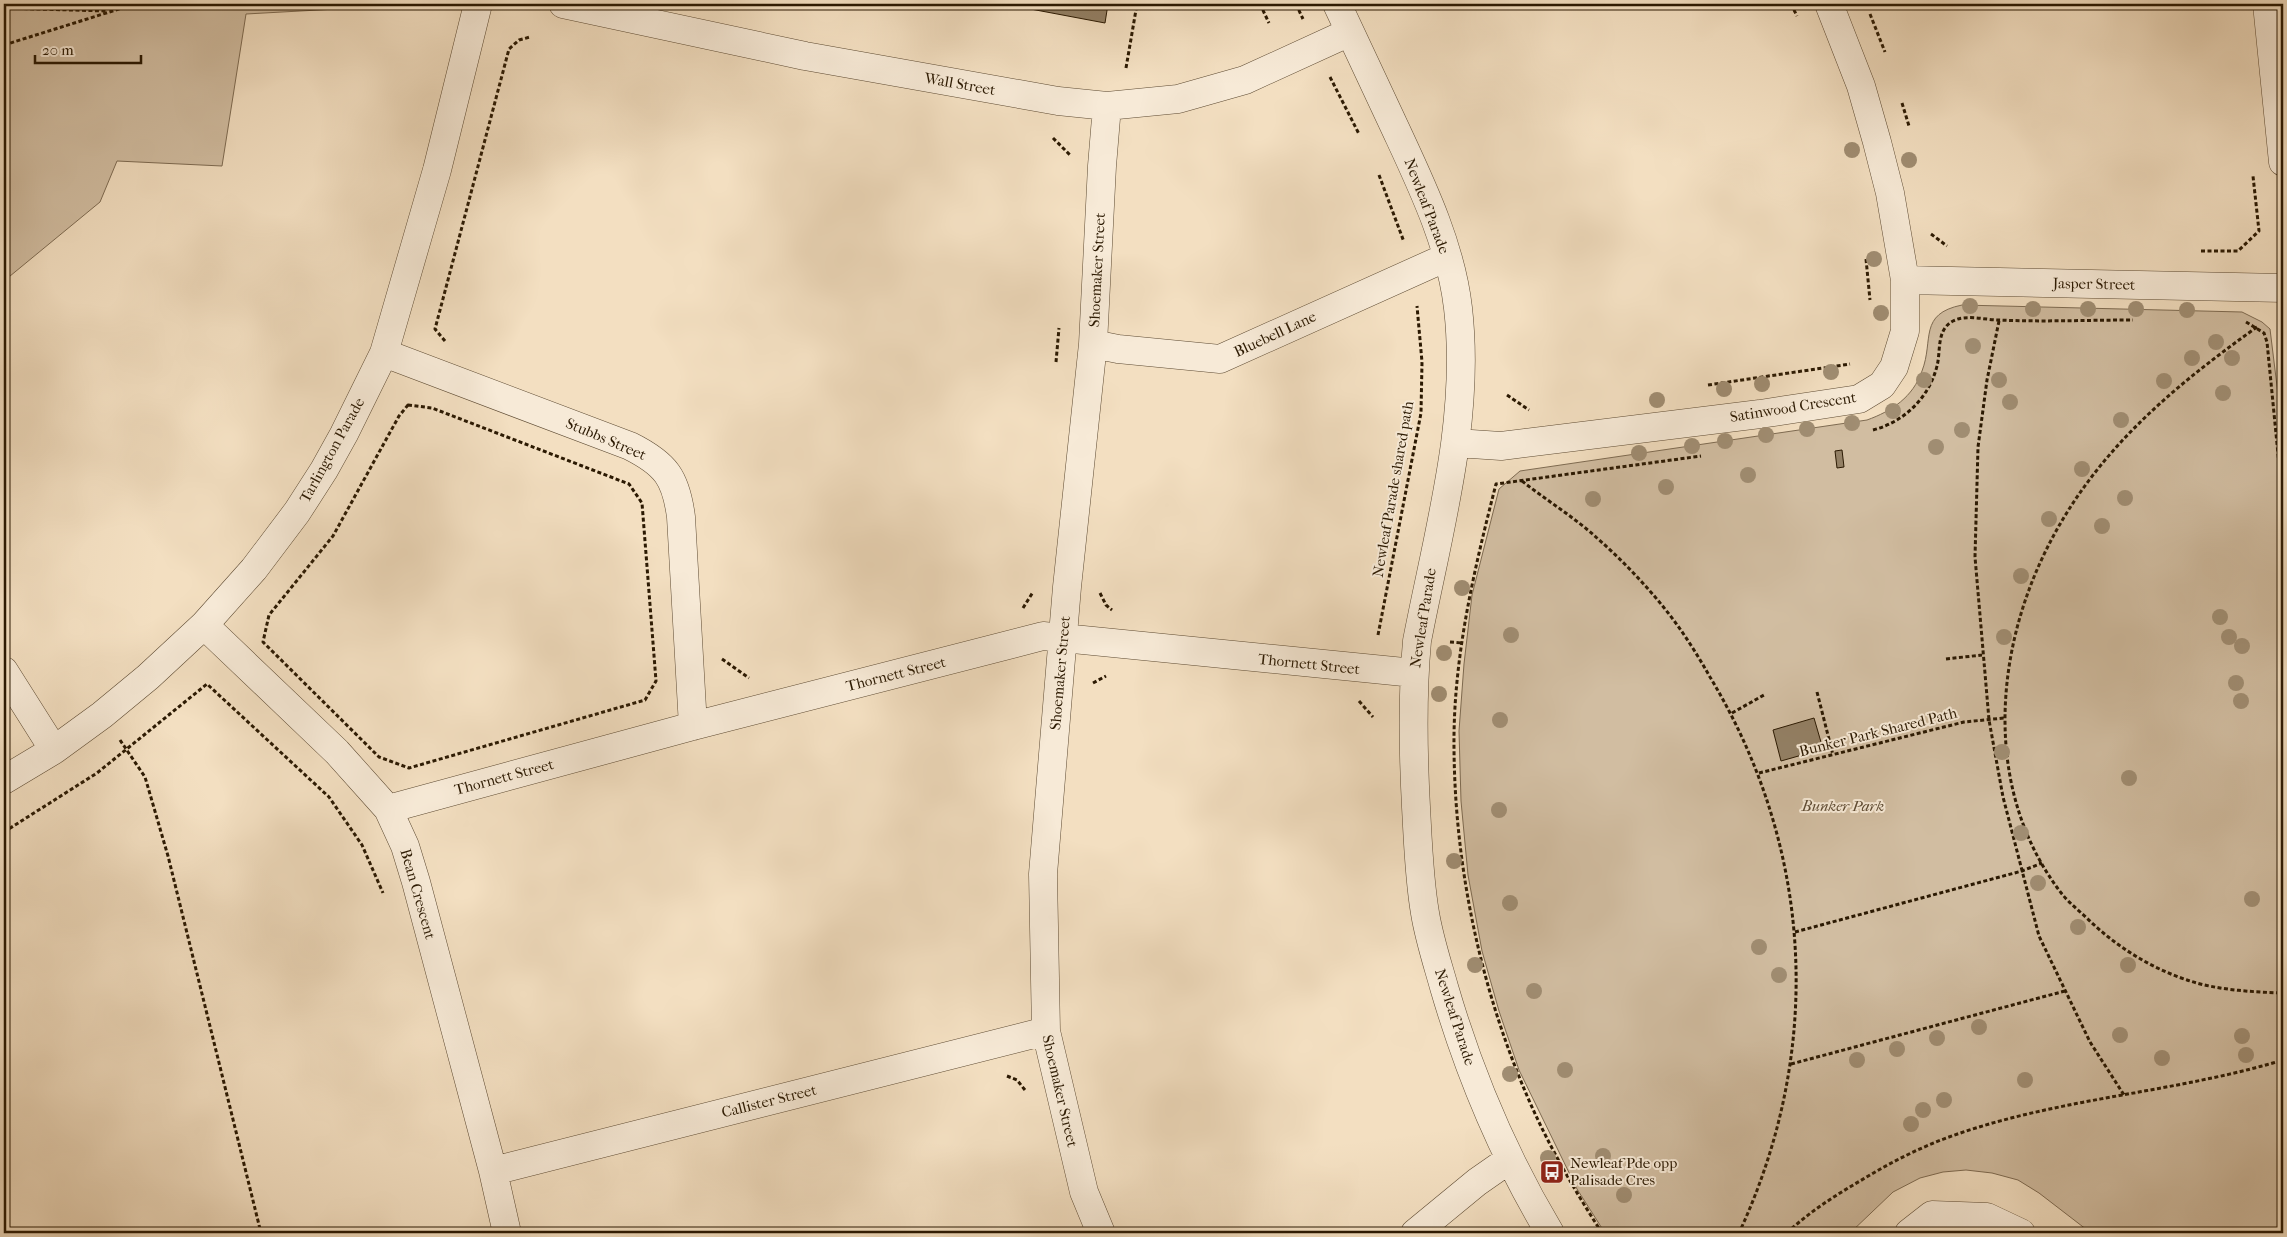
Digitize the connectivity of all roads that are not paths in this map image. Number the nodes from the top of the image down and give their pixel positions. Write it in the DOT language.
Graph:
graph roads {
  1 [pos="478,4"];
  2 [pos="563,4"];
  3 [pos="1337,4"];
  4 [pos="1829,4"];
  5 [pos="2267,4"];
  6 [pos="1350,32"];
  7 [pos="1107,106"];
  8 [pos="2283,162"];
  9 [pos="1447,257"];
  10 [pos="1904,280"];
  11 [pos="2283,288"];
  12 [pos="1093,344"];
  13 [pos="384,353"];
  14 [pos="1456,443"];
  15 [pos="204,625"];
  16 [pos="1063,638"];
  17 [pos="4,671"];
  18 [pos="1414,673"];
  19 [pos="693,726"];
  20 [pos="54,750"];
  21 [pos="4,780"];
  22 [pos="388,809"];
  23 [pos="1046,1031"];
  24 [pos="1510,1159"];
  25 [pos="493,1170"];
  26 [pos="507,1233"];
  27 [pos="1101,1233"];
  28 [pos="1414,1233"];
  29 [pos="1550,1233"];
  30 [pos="1909,1233"];
  31 [pos="2021,1233"];
  1 -- 13 [label="street, Tarlington Parade"];
  2 -- 7 [label="street, Wall Street"];
  3 -- 6 [label="street, Newleaf Parade"];
  4 -- 10 [label="street, Satinwood Crescent"];
  5 -- 8 [label="street"];
  6 -- 7 [label="street, Wall Street"];
  6 -- 9 [label="street, Newleaf Parade"];
  7 -- 12 [label="street, Shoemaker Street"];
  9 -- 12 [label="street, Bluebell Lane"];
  9 -- 14 [label="street, Newleaf Parade"];
  10 -- 11 [label="street, Jasper Street"];
  10 -- 14 [label="street, Satinwood Crescent"];
  12 -- 16 [label="street, Shoemaker Street"];
  13 -- 15 [label="street, Tarlington Parade"];
  13 -- 19 [label="street, Stubbs Street"];
  14 -- 18 [label="street, Newleaf Parade"];
  15 -- 20 [label="street, Tarlington Parade"];
  15 -- 22 [label="street, Bean Crescent"];
  16 -- 18 [label="street, Thornett Street"];
  16 -- 19 [label="street, Thornett Street"];
  16 -- 23 [label="street, Shoemaker Street"];
  17 -- 20 [label="street"];
  18 -- 24 [label="street, Newleaf Parade"];
  19 -- 22 [label="street, Thornett Street"];
  20 -- 21 [label="street, Tarlington Parade"];
  22 -- 25 [label="street, Bean Crescent"];
  23 -- 25 [label="street, Callister Street"];
  23 -- 27 [label="street, Shoemaker Street"];
  24 -- 28 [label="street"];
  24 -- 29 [label="street, Newleaf Parade"];
  25 -- 26 [label="street, Bean Crescent"];
  30 -- 31 [label="street"];
}
